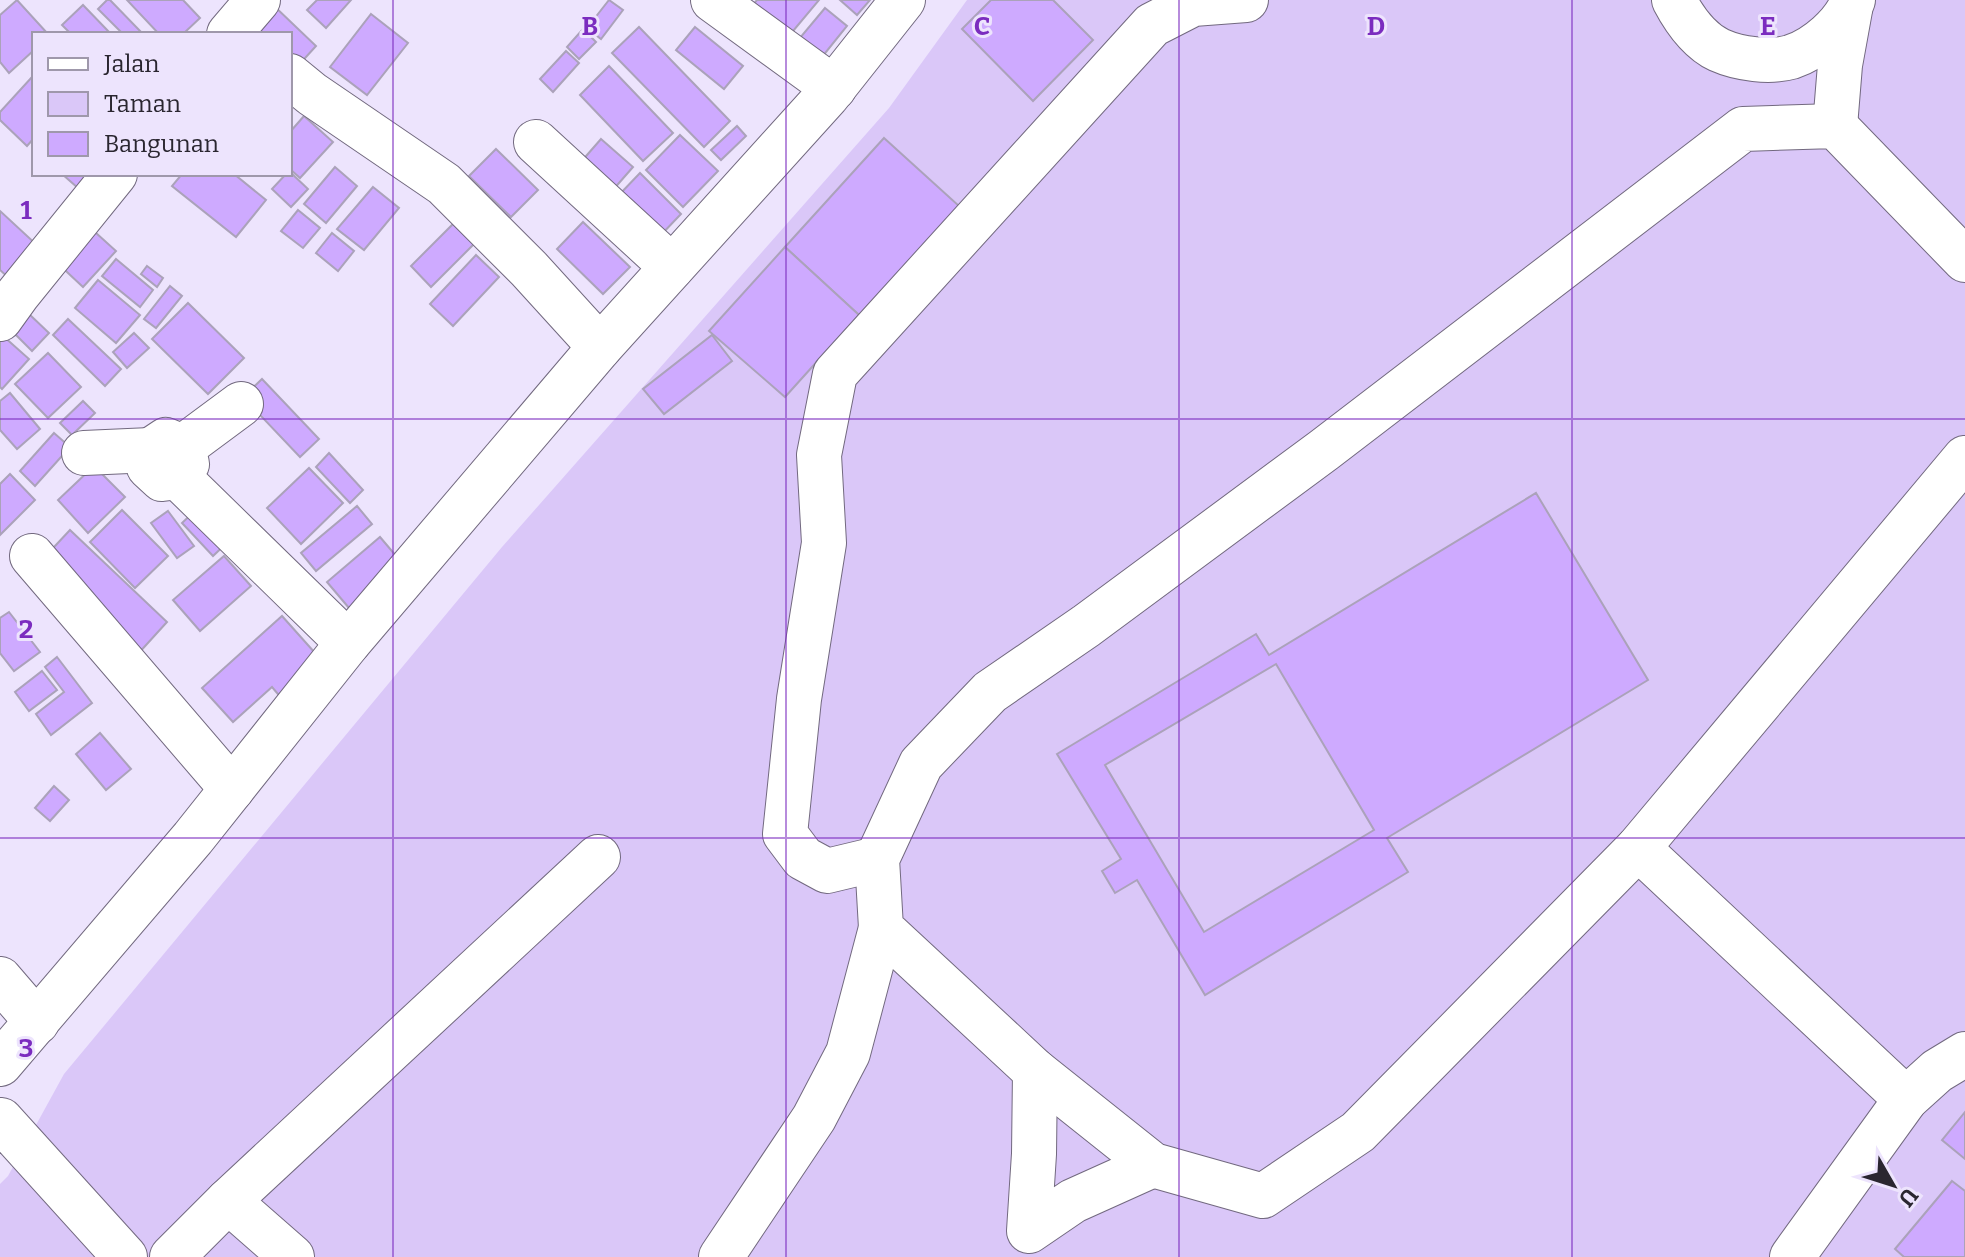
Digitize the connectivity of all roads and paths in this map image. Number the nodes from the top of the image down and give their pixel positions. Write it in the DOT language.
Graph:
graph roads {
  1 [pos="713,0"];
  2 [pos="903,0"];
  3 [pos="1246,0"];
  4 [pos="1674,0"];
  5 [pos="1851,5"];
  6 [pos="1151,13"];
  7 [pos="1717,49"];
  8 [pos="292,78"];
  9 [pos="834,88"];
  10 [pos="1835,126"];
  11 [pos="1743,129"];
  12 [pos="536,142"];
  13 [pos="113,176"];
  14 [pos="1965,260"];
  15 [pos="672,267"];
  16 [pos="6,297"];
  17 [pos="600,347"];
  18 [pos="241,404"];
  19 [pos="84,453"];
  20 [pos="171,458"];
  21 [pos="1965,458"];
  22 [pos="32,556"];
  23 [pos="348,643"];
  24 [pos="232,789"];
  25 [pos="1638,848"];
  26 [pos="598,857"];
  27 [pos="877,859"];
  28 [pos="881,928"];
  29 [pos="0,979"];
  30 [pos="37,1022"];
  31 [pos="1965,1054"];
  32 [pos="0,1064"];
  33 [pos="1035,1071"];
  34 [pos="1906,1099"];
  35 [pos="1,1120"];
  36 [pos="1153,1165"];
  37 [pos="228,1201"];
  38 [pos="1025,1244"];
  39 [pos="125,1257"];
  40 [pos="172,1257"];
  41 [pos="292,1257"];
  42 [pos="721,1257"];
  43 [pos="1792,1257"];
  1 -- 9 [label="street"];
  2 -- 9 [label="street"];
  3 -- 6 [label="street"];
  4 -- 7 [label="street"];
  5 -- 7 [label="street"];
  5 -- 10 [label="street"];
  6 -- 27 [label="street"];
  7 -- 11 [label="street"];
  8 -- 17 [label="street"];
  9 -- 15 [label="street"];
  10 -- 11 [label="street"];
  10 -- 14 [label="street"];
  11 -- 27 [label="street"];
  12 -- 15 [label="street"];
  13 -- 16 [label="street"];
  15 -- 17 [label="street"];
  17 -- 23 [label="street"];
  18 -- 20 [label="street"];
  19 -- 20 [label="street"];
  20 -- 23 [label="street"];
  21 -- 25 [label="street"];
  22 -- 24 [label="street"];
  23 -- 24 [label="street"];
  24 -- 30 [label="street"];
  25 -- 34 [label="street"];
  25 -- 36 [label="street"];
  26 -- 37 [label="street"];
  27 -- 28 [label="street"];
  28 -- 33 [label="street"];
  28 -- 42 [label="street"];
  29 -- 30 [label="street"];
  30 -- 32 [label="street"];
  30 -- 35 [label="street"];
  31 -- 34 [label="street"];
  33 -- 36 [label="street"];
  33 -- 38 [label="street"];
  34 -- 43 [label="street"];
  35 -- 39 [label="street"];
  36 -- 38 [label="street"];
  37 -- 40 [label="street"];
  37 -- 41 [label="street"];
}
